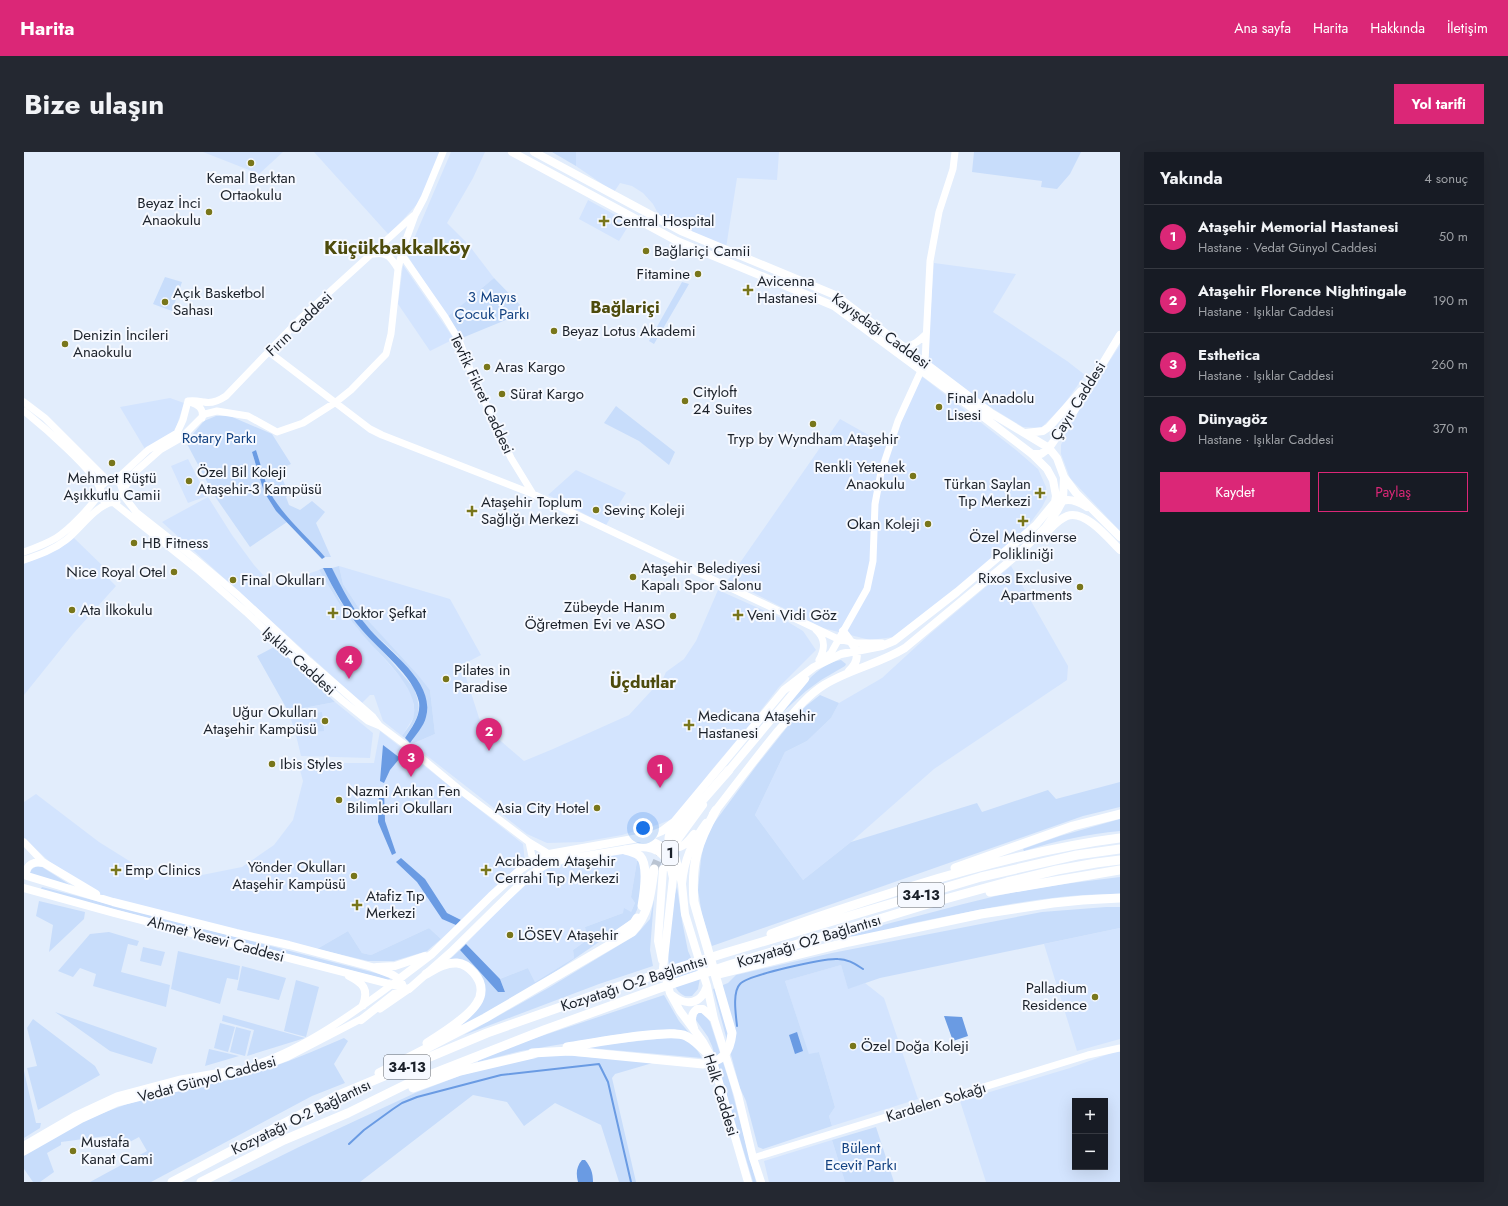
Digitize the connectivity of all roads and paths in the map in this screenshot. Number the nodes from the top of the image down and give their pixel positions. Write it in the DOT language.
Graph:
graph roads {
  1 [pos="443,152"];
  2 [pos="512,152"];
  3 [pos="534,152"];
  4 [pos="955,152"];
  5 [pos="415,215"];
  6 [pos="391,238"];
  7 [pos="404,248"];
  8 [pos="374,254"];
  9 [pos="402,256"];
  10 [pos="398,269"];
  11 [pos="926,334"];
  12 [pos="1120,335"];
  13 [pos="905,347"];
  14 [pos="269,352"];
  15 [pos="923,366"];
  16 [pos="1089,384"];
  17 [pos="188,401"];
  18 [pos="24,402"];
  19 [pos="336,402"];
  20 [pos="229,404"];
  21 [pos="24,411"];
  22 [pos="202,418"];
  23 [pos="1026,433"];
  24 [pos="1049,448"];
  25 [pos="1032,454"];
  26 [pos="1064,477"];
  27 [pos="112,480"];
  28 [pos="100,492"];
  29 [pos="123,492"];
  30 [pos="533,494"];
  31 [pos="1063,500"];
  32 [pos="112,503"];
  33 [pos="1048,510"];
  34 [pos="1093,510"];
  35 [pos="1120,537"];
  36 [pos="1120,550"];
  37 [pos="24,552"];
  38 [pos="1016,555"];
  39 [pos="24,560"];
  40 [pos="227,585"];
  41 [pos="221,591"];
  42 [pos="809,626"];
  43 [pos="843,632"];
  44 [pos="838,639"];
  45 [pos="894,641"];
  46 [pos="850,642"];
  47 [pos="857,652"];
  48 [pos="841,654"];
  49 [pos="814,667"];
  50 [pos="845,674"];
  51 [pos="380,726"];
  52 [pos="729,770"];
  53 [pos="716,810"];
  54 [pos="1120,814"];
  55 [pos="674,822"];
  56 [pos="639,838"];
  57 [pos="674,838"];
  58 [pos="1120,838"];
  59 [pos="24,842"];
  60 [pos="529,842"];
  61 [pos="1120,849"];
  62 [pos="625,850"];
  63 [pos="549,854"];
  64 [pos="533,860"];
  65 [pos="1120,860"];
  66 [pos="44,863"];
  67 [pos="658,869"];
  68 [pos="1120,870"];
  69 [pos="24,873"];
  70 [pos="682,884"];
  71 [pos="24,888"];
  72 [pos="34,891"];
  73 [pos="1120,898"];
  74 [pos="871,899"];
  75 [pos="113,902"];
  76 [pos="889,917"];
  77 [pos="725,953"];
  78 [pos="432,954"];
  79 [pos="372,967"];
  80 [pos="663,968"];
  81 [pos="730,968"];
  82 [pos="566,970"];
  83 [pos="341,972"];
  84 [pos="426,974"];
  85 [pos="391,985"];
  86 [pos="403,985"];
  87 [pos="707,986"];
  88 [pos="670,993"];
  89 [pos="363,1005"];
  90 [pos="714,1019"];
  91 [pos="361,1020"];
  92 [pos="694,1029"];
  93 [pos="1120,1048"];
  94 [pos="532,1053"];
  95 [pos="712,1058"];
  96 [pos="397,1063"];
  97 [pos="334,1097"];
  98 [pos="348,1112"];
  99 [pos="24,1145"];
  100 [pos="24,1152"];
  101 [pos="753,1158"];
  102 [pos="172,1182"];
  103 [pos="201,1182"];
  104 [pos="748,1182"];
  105 [pos="761,1182"];
  1 -- 5 [label="main road"];
  2 -- 15 [label="main road, Kayışdağı Caddesi"];
  3 -- 13 [label="main road, Kayışdağı Caddesi"];
  4 -- 11 [label="main road"];
  5 -- 6 [label="main road, Fırın Caddesi"];
  5 -- 7 [label="main road"];
  6 -- 7 [label="main road"];
  6 -- 8 [label="main road, Fırın Caddesi"];
  7 -- 9 [label="main road"];
  8 -- 10 [label="main road"];
  8 -- 14 [label="main road, Fırın Caddesi"];
  9 -- 10 [label="main road"];
  9 -- 30 [label="main road, Tevfik Fikret Caddesi"];
  10 -- 19 [label="main road"];
  11 -- 13 [label="main road"];
  11 -- 15 [label="main road"];
  12 -- 16 [label="main road, Çayır Caddesi"];
  13 -- 15 [label="main road, Kayışdağı Caddesi"];
  14 -- 19 [label="main road"];
  14 -- 20 [label="main road, Fırın Caddesi"];
  15 -- 23 [label="main road, Kayışdağı Caddesi"];
  15 -- 25 [label="main road, Kayışdağı Caddesi"];
  15 -- 43 [label="main road"];
  16 -- 23 [label="main road"];
  16 -- 24 [label="main road, Çayır Caddesi"];
  17 -- 20 [label="main road, Fırın Caddesi"];
  17 -- 22 [label="main road"];
  17 -- 27 [label="main road"];
  18 -- 27 [label="main road, Işıklar Caddesi"];
  19 -- 20 [label="main road"];
  19 -- 30 [label="main road"];
  20 -- 22 [label="main road"];
  21 -- 28 [label="main road, Işıklar Caddesi"];
  22 -- 29 [label="main road"];
  23 -- 24 [label="main road, Kayışdağı Caddesi"];
  24 -- 25 [label="main road"];
  24 -- 26 [label="main road, Kayışdağı Caddesi"];
  25 -- 33 [label="main road, Kayışdağı Caddesi"];
  26 -- 31 [label="main road"];
  26 -- 34 [label="main road, Kayışdağı Caddesi"];
  27 -- 28 [label="main road"];
  27 -- 29 [label="main road, Işıklar Caddesi"];
  28 -- 32 [label="main road, Işıklar Caddesi"];
  28 -- 37 [label="main road"];
  29 -- 32 [label="main road"];
  29 -- 40 [label="main road, Işıklar Caddesi"];
  30 -- 42 [label="main road"];
  31 -- 33 [label="main road"];
  31 -- 34 [label="main road"];
  31 -- 38 [label="main road"];
  32 -- 39 [label="main road"];
  32 -- 41 [label="main road, Işıklar Caddesi"];
  33 -- 45 [label="main road"];
  34 -- 35 [label="main road, Kayışdağı Caddesi"];
  36 -- 38 [label="main road"];
  38 -- 50 [label="main road"];
  40 -- 41 [label="main road"];
  40 -- 51 [label="main road, Işıklar Caddesi"];
  41 -- 51 [label="main road, Işıklar Caddesi"];
  42 -- 44 [label="main road"];
  42 -- 49 [label="main road"];
  43 -- 44 [label="main road"];
  43 -- 46 [label="main road"];
  44 -- 46 [label="main road"];
  44 -- 49 [label="main road"];
  45 -- 46 [label="main road"];
  45 -- 47 [label="main road"];
  46 -- 47 [label="main road"];
  47 -- 48 [label="main road"];
  47 -- 50 [label="main road"];
  48 -- 49 [label="main road"];
  48 -- 50 [label="main road"];
  49 -- 52 [label="main road"];
  49 -- 55 [label="main road"];
  50 -- 53 [label="main road"];
  51 -- 60 [label="main road, Işıklar Caddesi"];
  52 -- 57 [label="highway"];
  53 -- 55 [label="main road"];
  53 -- 70 [label="main road"];
  53 -- 94 [label="highway"];
  54 -- 74 [label="highway"];
  55 -- 56 [label="main road"];
  56 -- 63 [label="main road"];
  56 -- 70 [label="main road, 1"];
  58 -- 74 [label="highway"];
  59 -- 66 [label="main road"];
  60 -- 63 [label="main road, Işıklar Caddesi"];
  60 -- 64 [label="main road"];
  61 -- 77 [label="highway, Kozyatağı O-2 Bağlantısı / 34-13"];
  62 -- 80 [label="main road"];
  62 -- 82 [label="highway"];
  62 -- 84 [label="main road"];
  63 -- 64 [label="main road"];
  64 -- 78 [label="main road"];
  65 -- 76 [label="highway, 34-13"];
  66 -- 69 [label="main road"];
  66 -- 75 [label="main road"];
  67 -- 80 [label="main road"];
  67 -- 82 [label="highway"];
  68 -- 76 [label="highway"];
  69 -- 72 [label="main road"];
  69 -- 75 [label="main road, Ahmet Yesevi Caddesi"];
  70 -- 87 [label="main road"];
  71 -- 72 [label="main road, Ahmet Yesevi Caddesi"];
  72 -- 83 [label="main road, Ahmet Yesevi Caddesi"];
  73 -- 81 [label="highway"];
  74 -- 77 [label="highway"];
  75 -- 79 [label="main road, Ahmet Yesevi Caddesi"];
  76 -- 81 [label="highway, Kozyatağı O2 Bağlantısı / 34-13"];
  77 -- 97 [label="highway, Kozyatağı O-2 Bağlantısı / 34-13"];
  78 -- 79 [label="main road"];
  78 -- 86 [label="main road"];
  79 -- 86 [label="main road"];
  80 -- 88 [label="main road"];
  81 -- 98 [label="highway, Kozyatağı O-2 Bağlantısı / 34-13"];
  82 -- 96 [label="highway"];
  83 -- 85 [label="main road, Ahmet Yesevi Caddesi"];
  83 -- 89 [label="main road"];
  84 -- 86 [label="main road"];
  84 -- 96 [label="highway"];
  85 -- 86 [label="main road, Ahmet Yesevi Caddesi"];
  85 -- 89 [label="main road, Vedat Günyol Caddesi"];
  86 -- 91 [label="main road"];
  87 -- 88 [label="main road"];
  87 -- 90 [label="main road"];
  88 -- 92 [label="main road, Halk Caddesi"];
  89 -- 99 [label="main road, Vedat Günyol Caddesi"];
  90 -- 92 [label="main road"];
  90 -- 101 [label="main road"];
  91 -- 100 [label="main road, Vedat Günyol Caddesi"];
  92 -- 95 [label="main road, Halk Caddesi"];
  93 -- 101 [label="main road, Kardelen Sokağı"];
  94 -- 95 [label="highway"];
  94 -- 98 [label="highway"];
  95 -- 104 [label="main road, Halk Caddesi"];
  96 -- 97 [label="highway"];
  97 -- 102 [label="highway, Kozyatağı O-2 Bağlantısı / 34-13"];
  98 -- 103 [label="highway, Kozyatağı O-2 Bağlantısı / 34-13"];
  101 -- 105 [label="main road"];
}
